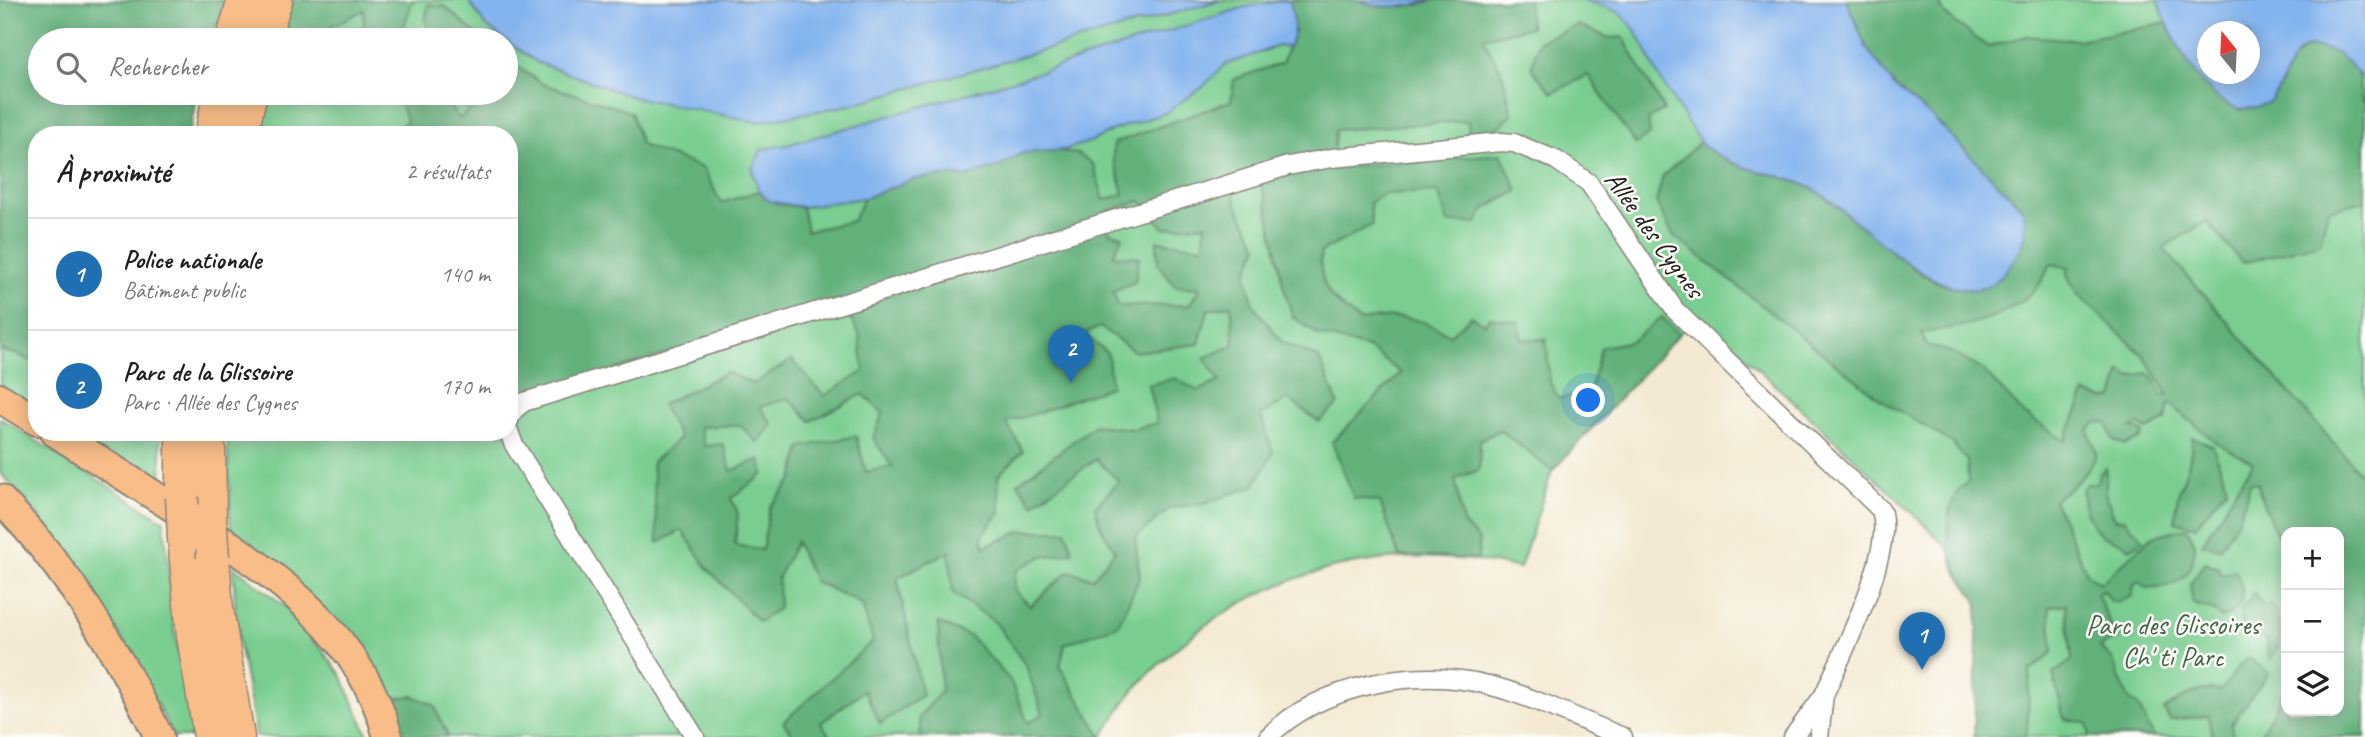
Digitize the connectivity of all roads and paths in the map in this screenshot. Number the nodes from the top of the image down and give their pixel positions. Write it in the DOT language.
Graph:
graph roads {
  1 [pos="244,0"];
  2 [pos="276,0"];
  3 [pos="236,28"];
  4 [pos="267,28"];
  5 [pos="217,105"];
  6 [pos="248,105"];
  7 [pos="213,126"];
  8 [pos="243,126"];
  9 [pos="0,398"];
  10 [pos="518,407"];
  11 [pos="28,415"];
  12 [pos="69,441"];
  13 [pos="182,441"];
  14 [pos="209,441"];
  15 [pos="512,441"];
  16 [pos="0,499"];
  17 [pos="1824,695"];
  18 [pos="159,737"];
  19 [pos="210,737"];
  20 [pos="238,737"];
  21 [pos="388,737"];
  22 [pos="695,737"];
  23 [pos="1268,737"];
  24 [pos="1623,737"];
  25 [pos="1793,737"];
  26 [pos="1819,737"];
  1 -- 3 [label="highway"];
  2 -- 4 [label="highway"];
  5 -- 7 [label="highway"];
  6 -- 8 [label="highway"];
  9 -- 11 [label="highway"];
  10 -- 17 [label="street, Allée des Cygnes"];
  12 -- 21 [label="highway"];
  13 -- 19 [label="highway, bridge"];
  14 -- 20 [label="highway, bridge"];
  15 -- 22 [label="street"];
  16 -- 18 [label="highway"];
  17 -- 25 [label="street, Allée des Cygnes"];
  17 -- 26 [label="street, Allée des Cygnes"];
  23 -- 24 [label="street"];
}
